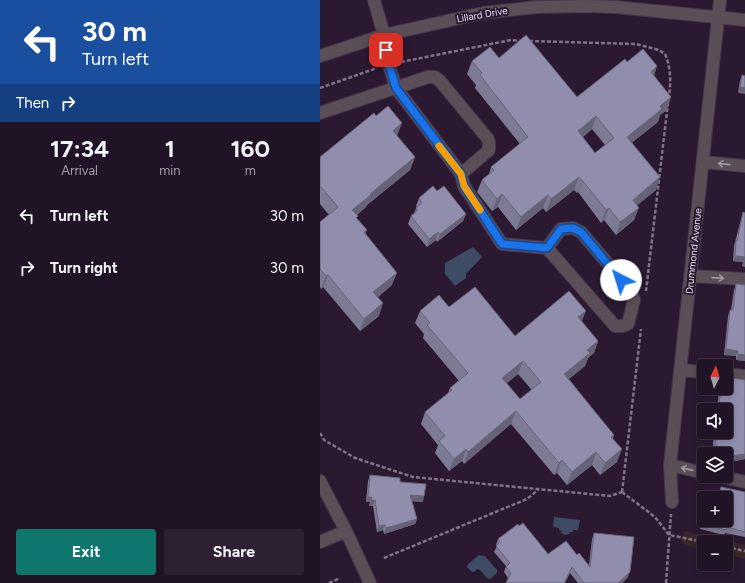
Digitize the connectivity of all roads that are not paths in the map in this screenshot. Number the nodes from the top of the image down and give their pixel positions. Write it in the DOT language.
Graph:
graph roads {
  1 [pos="374,0"];
  2 [pos="720,0"];
  3 [pos="718,17"];
  4 [pos="745,20"];
  5 [pos="384,36"];
  6 [pos="320,56"];
  7 [pos="396,88"];
  8 [pos="320,113"];
  9 [pos="702,162"];
  10 [pos="745,166"];
  11 [pos="461,174"];
  12 [pos="547,248"];
  13 [pos="690,276"];
  14 [pos="745,279"];
  15 [pos="680,370"];
  16 [pos="697,371"];
  17 [pos="733,375"];
  18 [pos="745,376"];
  19 [pos="670,465"];
  20 [pos="697,471"];
  21 [pos="733,479"];
  22 [pos="320,481"];
  23 [pos="745,482"];
  24 [pos="672,502"];
  25 [pos="346,531"];
  26 [pos="320,542"];
  27 [pos="370,583"];
  1 -- 5 [label="street"];
  2 -- 3 [label="street, Drummond Avenue"];
  3 -- 4 [label="street, Lillard Drive"];
  3 -- 5 [label="street, Lillard Drive"];
  3 -- 9 [label="street, Drummond Avenue"];
  5 -- 6 [label="street, Lillard Drive"];
  5 -- 7 [label="street"];
  7 -- 8 [label="street"];
  7 -- 11 [label="street"];
  7 -- 11 [label="street"];
  10 -- 9 [label="street, one-way"];
  9 -- 13 [label="street, Drummond Avenue"];
  11 -- 12 [label="street"];
  12 -- 12 [label="street"];
  13 -- 14 [label="street, one-way"];
  13 -- 15 [label="street, Drummond Avenue"];
  15 -- 16 [label="street"];
  15 -- 19 [label="street, Drummond Avenue"];
  17 -- 18 [label="street"];
  20 -- 19 [label="street, one-way"];
  19 -- 24 [label="street, Drummond Avenue"];
  21 -- 23 [label="street"];
  22 -- 25 [label="street"];
  25 -- 26 [label="street"];
  25 -- 27 [label="street"];
}
